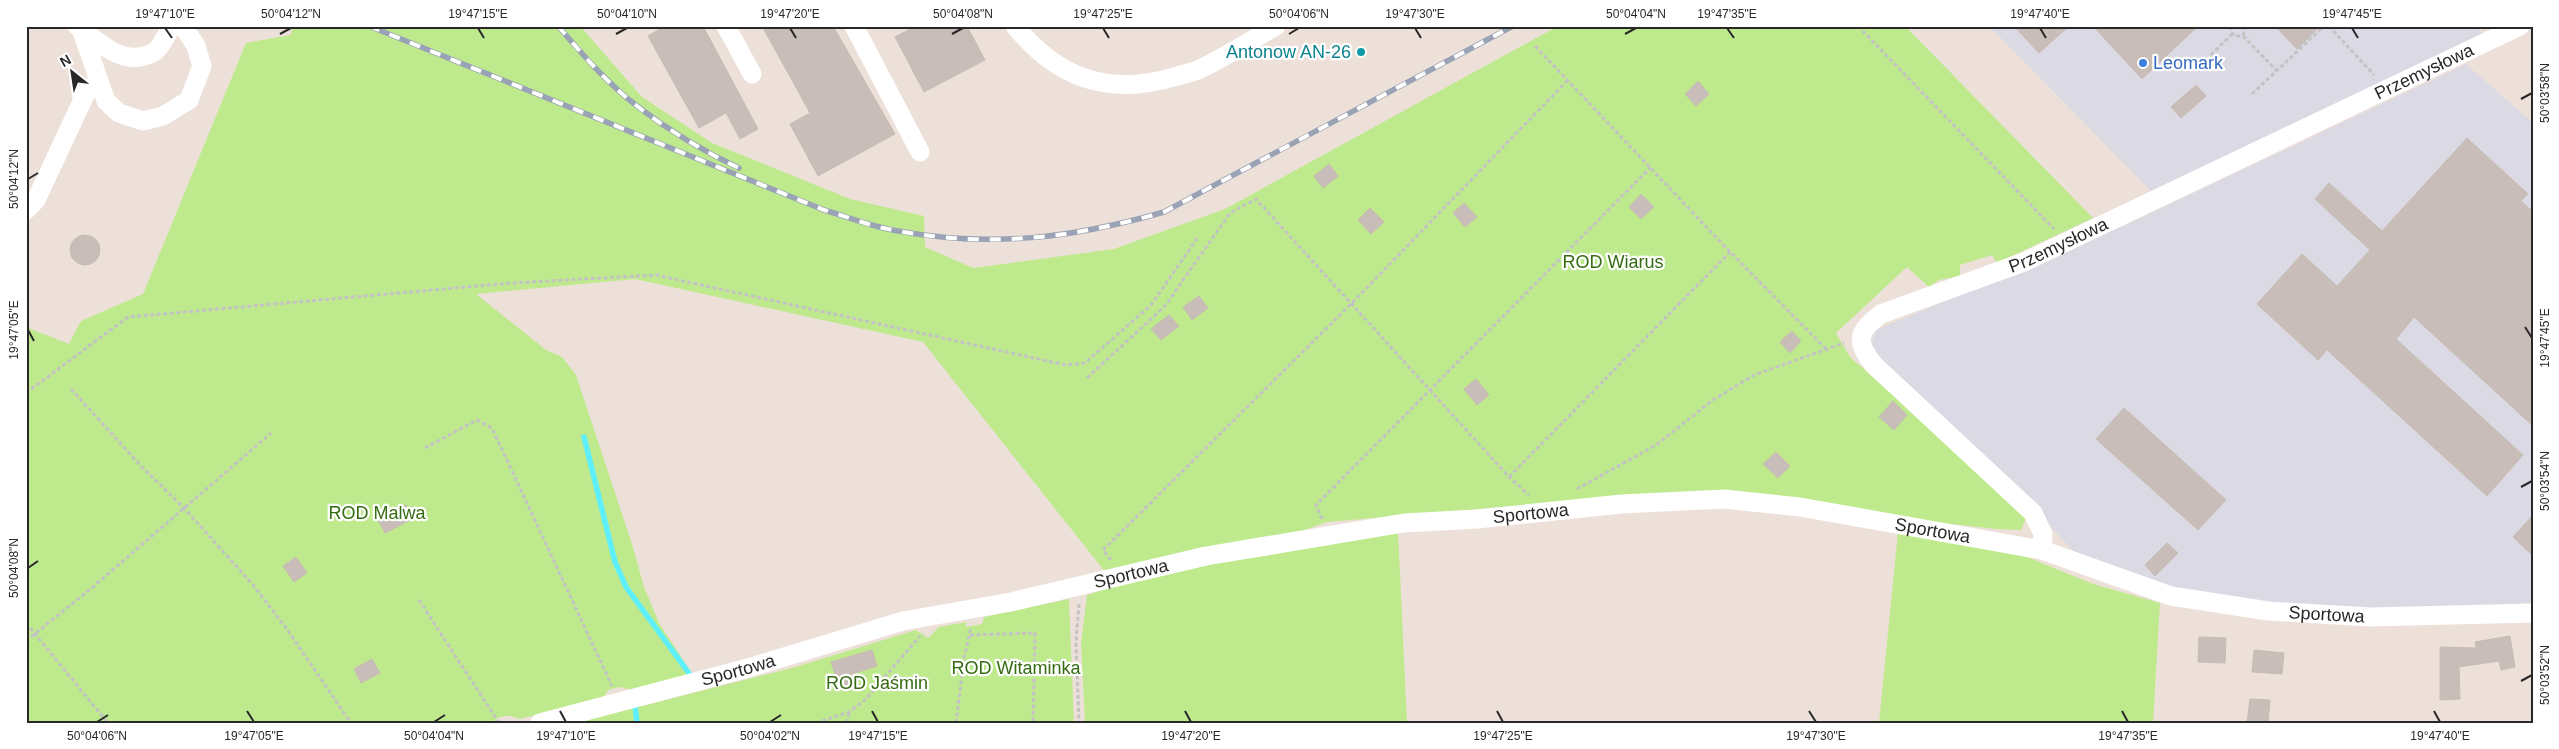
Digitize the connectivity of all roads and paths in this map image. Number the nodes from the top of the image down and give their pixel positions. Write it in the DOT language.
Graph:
graph roads {
  1 [pos="172,26"];
  2 [pos="183,26"];
  3 [pos="726,26"];
  4 [pos="854,26"];
  5 [pos="1015,26"];
  6 [pos="1276,26"];
  7 [pos="1858,26"];
  8 [pos="2232,26"];
  9 [pos="2245,26"];
  10 [pos="2324,26"];
  11 [pos="2329,26"];
  12 [pos="2520,26"];
  13 [pos="79,27"];
  14 [pos="2232,34"];
  15 [pos="2244,36"];
  16 [pos="1535,46"];
  17 [pos="2211,55"];
  18 [pos="2277,70"];
  19 [pos="752,74"];
  20 [pos="2379,80"];
  21 [pos="98,81"];
  22 [pos="1567,81"];
  23 [pos="2252,94"];
  24 [pos="920,152"];
  25 [pos="1650,168"];
  26 [pos="26,210"];
  27 [pos="2059,234"];
  28 [pos="1198,237"];
  29 [pos="1730,252"];
  30 [pos="1352,303"];
  31 [pos="1842,344"];
  32 [pos="1828,351"];
  33 [pos="1087,378"];
  34 [pos="71,389"];
  35 [pos="1430,389"];
  36 [pos="26,393"];
  37 [pos="270,433"];
  38 [pos="426,448"];
  39 [pos="1510,477"];
  40 [pos="1574,491"];
  41 [pos="1533,499"];
  42 [pos="184,508"];
  43 [pos="1323,523"];
  44 [pos="2042,550"];
  45 [pos="1113,563"];
  46 [pos="1081,586"];
  47 [pos="419,600"];
  48 [pos="2533,613"];
  49 [pos="26,623"];
  50 [pos="972,626"];
  51 [pos="35,634"];
  52 [pos="922,634"];
  53 [pos="970,635"];
  54 [pos="26,641"];
  55 [pos="613,688"];
  56 [pos="849,712"];
  57 [pos="108,723"];
  58 [pos="351,723"];
  59 [pos="499,723"];
  60 [pos="540,723"];
  61 [pos="816,723"];
  62 [pos="847,723"];
  63 [pos="956,723"];
  64 [pos="1033,723"];
  65 [pos="1080,723"];
  1 -- 13 [label="street"];
  2 -- 21 [label="street"];
  3 -- 19 [label="street"];
  4 -- 24 [label="street"];
  5 -- 6 [label="street"];
  7 -- 27 [label="path"];
  8 -- 14 [label="path"];
  9 -- 15 [label="path"];
  10 -- 18 [label="path"];
  11 -- 20 [label="path"];
  12 -- 44 [label="street, Przemysłowa"];
  13 -- 21 [label="street"];
  14 -- 15 [label="path"];
  14 -- 17 [label="path"];
  15 -- 18 [label="path"];
  16 -- 22 [label="path"];
  18 -- 23 [label="path"];
  21 -- 26 [label="street"];
  22 -- 25 [label="path"];
  22 -- 30 [label="path"];
  25 -- 29 [label="path"];
  25 -- 35 [label="path"];
  28 -- 36 [label="path"];
  29 -- 32 [label="path"];
  29 -- 39 [label="path"];
  30 -- 33 [label="path"];
  30 -- 35 [label="path"];
  30 -- 45 [label="path"];
  31 -- 32 [label="path"];
  32 -- 40 [label="path"];
  34 -- 42 [label="path"];
  35 -- 39 [label="path"];
  35 -- 43 [label="path"];
  37 -- 42 [label="path"];
  38 -- 55 [label="path"];
  39 -- 41 [label="path"];
  42 -- 51 [label="path"];
  42 -- 58 [label="path"];
  44 -- 46 [label="street, Sportowa"];
  44 -- 48 [label="street, Sportowa"];
  46 -- 60 [label="street, Sportowa"];
  46 -- 65 [label="path"];
  47 -- 59 [label="path"];
  49 -- 51 [label="path"];
  50 -- 53 [label="path"];
  51 -- 54 [label="path"];
  51 -- 57 [label="path"];
  52 -- 56 [label="path"];
  53 -- 63 [label="path"];
  53 -- 64 [label="path"];
  56 -- 61 [label="path"];
  56 -- 62 [label="path"];
}
